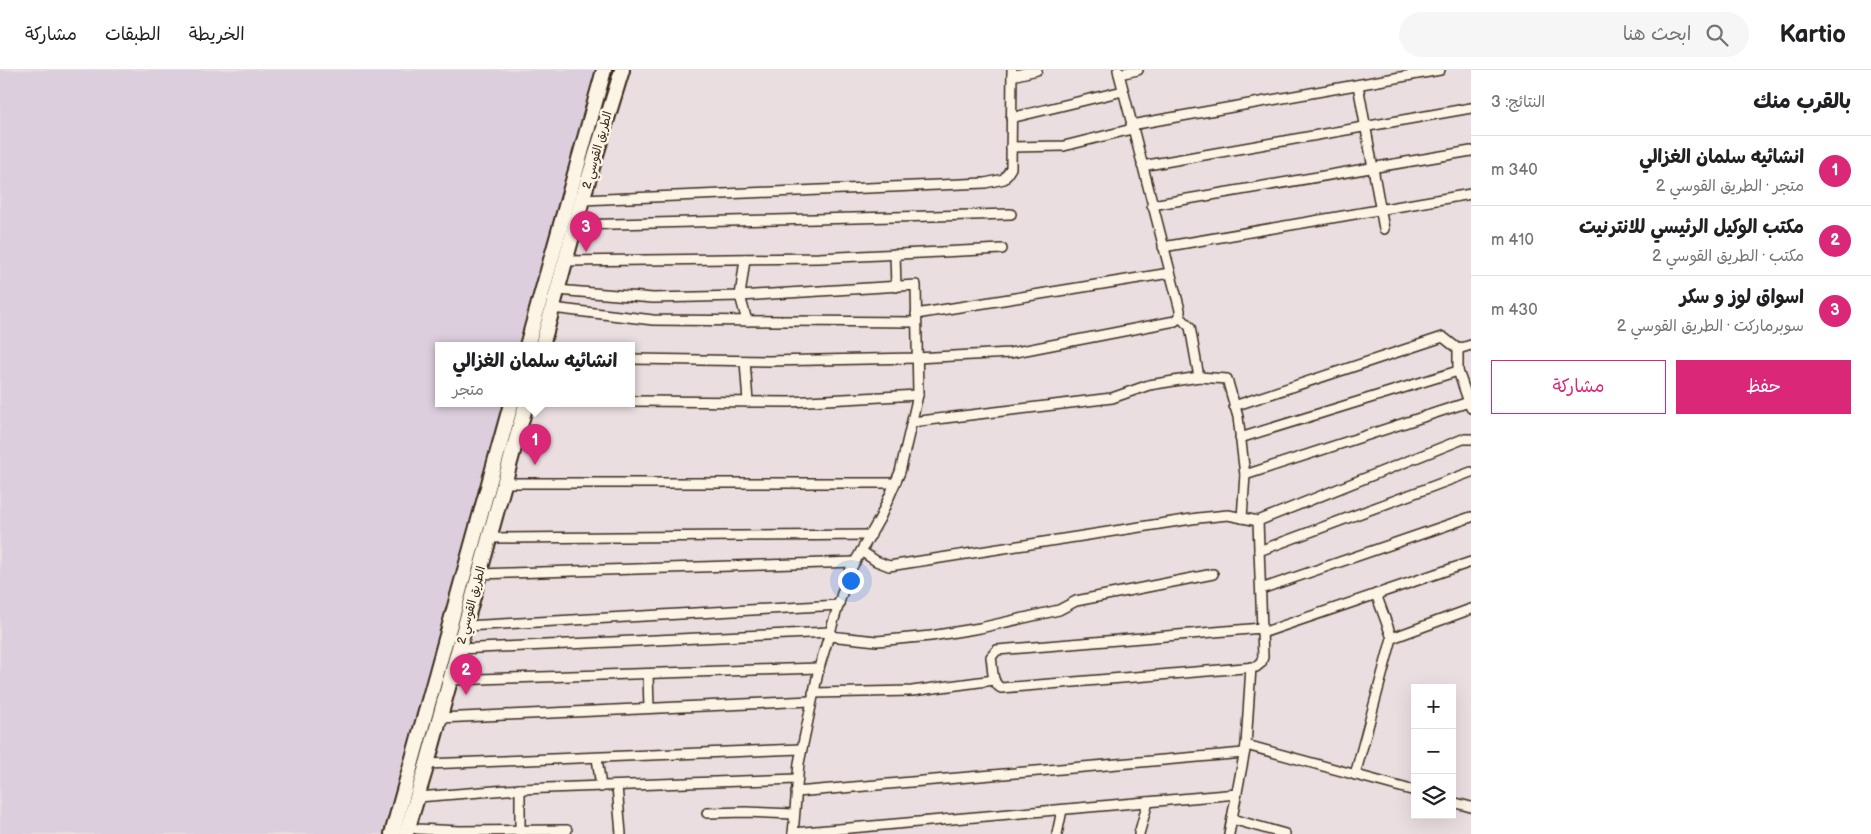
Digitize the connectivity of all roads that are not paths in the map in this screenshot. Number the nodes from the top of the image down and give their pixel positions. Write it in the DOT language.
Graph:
graph roads {
  1 [pos="604,70"];
  2 [pos="622,70"];
  3 [pos="1037,70"];
  4 [pos="1138,70"];
  5 [pos="1440,70"];
  6 [pos="1118,72"];
  7 [pos="1012,73"];
  8 [pos="1358,85"];
  9 [pos="1123,91"];
  10 [pos="1471,108"];
  11 [pos="1011,118"];
  12 [pos="1366,126"];
  13 [pos="1132,127"];
  14 [pos="1011,147"];
  15 [pos="1471,151"];
  16 [pos="1142,166"];
  17 [pos="1373,168"];
  18 [pos="1471,194"];
  19 [pos="582,200"];
  20 [pos="1152,205"];
  21 [pos="1380,209"];
  22 [pos="1011,214"];
  23 [pos="576,225"];
  24 [pos="1384,230"];
  25 [pos="1163,247"];
  26 [pos="1002,249"];
  27 [pos="894,254"];
  28 [pos="745,259"];
  29 [pos="566,261"];
  30 [pos="1170,274"];
  31 [pos="896,286"];
  32 [pos="557,290"];
  33 [pos="740,296"];
  34 [pos="552,308"];
  35 [pos="1180,316"];
  36 [pos="916,318"];
  37 [pos="747,321"];
  38 [pos="529,342"];
  39 [pos="543,342"];
  40 [pos="1471,344"];
  41 [pos="1458,349"];
  42 [pos="916,358"];
  43 [pos="635,359"];
  44 [pos="745,360"];
  45 [pos="1458,371"];
  46 [pos="1199,377"];
  47 [pos="918,395"];
  48 [pos="1469,399"];
  49 [pos="635,401"];
  50 [pos="748,402"];
  51 [pos="1234,406"];
  52 [pos="512,407"];
  53 [pos="525,407"];
  54 [pos="912,422"];
  55 [pos="1240,438"];
  56 [pos="1470,440"];
  57 [pos="1471,472"];
  58 [pos="1244,475"];
  59 [pos="500,478"];
  60 [pos="895,484"];
  61 [pos="493,496"];
  62 [pos="1471,517"];
  63 [pos="1242,518"];
  64 [pos="1258,521"];
  65 [pos="870,535"];
  66 [pos="489,538"];
  67 [pos="861,551"];
  68 [pos="1259,551"];
  69 [pos="855,562"];
  70 [pos="1471,562"];
  71 [pos="479,574"];
  72 [pos="1213,574"];
  73 [pos="1261,589"];
  74 [pos="1376,594"];
  75 [pos="838,605"];
  76 [pos="1471,609"];
  77 [pos="464,626"];
  78 [pos="1262,630"];
  79 [pos="829,634"];
  80 [pos="1392,638"];
  81 [pos="458,649"];
  82 [pos="1251,667"];
  83 [pos="819,668"];
  84 [pos="648,674"];
  85 [pos="450,680"];
  86 [pos="994,680"];
  87 [pos="812,697"];
  88 [pos="650,708"];
  89 [pos="440,718"];
  90 [pos="1245,749"];
  91 [pos="802,750"];
  92 [pos="597,758"];
  93 [pos="427,764"];
  94 [pos="1355,775"];
  95 [pos="797,779"];
  96 [pos="617,786"];
  97 [pos="601,787"];
  98 [pos="520,790"];
  99 [pos="1411,790"];
  100 [pos="796,792"];
  101 [pos="1237,794"];
  102 [pos="418,797"];
  103 [pos="1148,802"];
  104 [pos="1456,803"];
  105 [pos="1471,807"];
  106 [pos="1062,810"];
  107 [pos="707,814"];
  108 [pos="794,814"];
  109 [pos="1232,819"];
  110 [pos="407,830"];
  111 [pos="566,830"];
  112 [pos="520,832"];
  113 [pos="392,834"];
  114 [pos="621,834"];
  115 [pos="793,834"];
  116 [pos="1057,834"];
  117 [pos="1139,834"];
  118 [pos="1229,834"];
  119 [pos="1285,834"];
  1 -- 38 [label="highway, الطريق القوسي 2"];
  2 -- 19 [label="highway, الطريق القوسي 2"];
  3 -- 7 [label="street"];
  4 -- 6 [label="street"];
  5 -- 8 [label="street"];
  6 -- 9 [label="street"];
  7 -- 11 [label="street"];
  8 -- 12 [label="street"];
  8 -- 13 [label="street"];
  9 -- 11 [label="street"];
  9 -- 13 [label="street"];
  10 -- 12 [label="street"];
  11 -- 14 [label="street"];
  12 -- 16 [label="street"];
  12 -- 17 [label="street"];
  13 -- 14 [label="street"];
  13 -- 16 [label="street"];
  14 -- 19 [label="street"];
  15 -- 17 [label="street"];
  16 -- 20 [label="street"];
  17 -- 20 [label="street"];
  17 -- 21 [label="street"];
  18 -- 21 [label="street"];
  19 -- 23 [label="highway, الطريق القوسي 2"];
  20 -- 25 [label="street"];
  21 -- 24 [label="street"];
  21 -- 25 [label="street"];
  22 -- 23 [label="street"];
  23 -- 29 [label="highway, الطريق القوسي 2"];
  25 -- 30 [label="street"];
  26 -- 27 [label="street"];
  27 -- 28 [label="street"];
  27 -- 31 [label="street"];
  28 -- 29 [label="street"];
  28 -- 33 [label="street"];
  29 -- 32 [label="highway, الطريق القوسي 2"];
  30 -- 35 [label="street"];
  30 -- 36 [label="street"];
  31 -- 33 [label="street"];
  31 -- 36 [label="street"];
  32 -- 33 [label="street"];
  32 -- 34 [label="highway, الطريق القوسي 2"];
  33 -- 37 [label="street"];
  34 -- 37 [label="street"];
  34 -- 39 [label="highway, الطريق القوسي 2"];
  35 -- 42 [label="street"];
  35 -- 46 [label="street"];
  36 -- 37 [label="street"];
  36 -- 42 [label="street"];
  40 -- 41 [label="street"];
  41 -- 45 [label="street"];
  41 -- 51 [label="street"];
  42 -- 44 [label="street"];
  42 -- 47 [label="street"];
  43 -- 44 [label="street"];
  44 -- 50 [label="street"];
  45 -- 48 [label="street"];
  45 -- 55 [label="street"];
  46 -- 51 [label="street"];
  46 -- 54 [label="street"];
  47 -- 50 [label="street"];
  47 -- 54 [label="street"];
  48 -- 58 [label="street"];
  49 -- 50 [label="street"];
  51 -- 55 [label="street"];
  52 -- 59 [label="highway, الطريق القوسي 2"];
  53 -- 59 [label="highway, الطريق القوسي 2"];
  54 -- 60 [label="street"];
  55 -- 58 [label="street"];
  56 -- 64 [label="street"];
  57 -- 68 [label="street"];
  58 -- 63 [label="street"];
  59 -- 60 [label="street"];
  59 -- 61 [label="highway, الطريق القوسي 2"];
  60 -- 65 [label="street"];
  61 -- 66 [label="highway, الطريق القوسي 2"];
  61 -- 113 [label="highway, الطريق القوسي 2"];
  62 -- 73 [label="street"];
  63 -- 64 [label="street"];
  63 -- 67 [label="street"];
  64 -- 68 [label="street"];
  65 -- 66 [label="street"];
  65 -- 67 [label="street"];
  66 -- 71 [label="highway, الطريق القوسي 2"];
  67 -- 69 [label="street"];
  68 -- 73 [label="street"];
  69 -- 71 [label="street"];
  69 -- 75 [label="street"];
  70 -- 74 [label="street"];
  71 -- 77 [label="highway, الطريق القوسي 2"];
  72 -- 79 [label="street"];
  73 -- 78 [label="street"];
  74 -- 78 [label="street"];
  74 -- 80 [label="street"];
  75 -- 77 [label="street"];
  75 -- 79 [label="street"];
  76 -- 80 [label="street"];
  77 -- 81 [label="highway, الطريق القوسي 2"];
  78 -- 82 [label="street"];
  78 -- 86 [label="street"];
  79 -- 81 [label="street"];
  79 -- 83 [label="street"];
  80 -- 94 [label="street"];
  81 -- 85 [label="highway, الطريق القوسي 2"];
  82 -- 86 [label="street"];
  82 -- 90 [label="street"];
  83 -- 84 [label="street"];
  83 -- 87 [label="street"];
  84 -- 85 [label="street"];
  84 -- 88 [label="street"];
  85 -- 89 [label="highway, الطريق القوسي 2"];
  86 -- 87 [label="street"];
  87 -- 88 [label="street"];
  87 -- 91 [label="street"];
  88 -- 89 [label="street"];
  89 -- 93 [label="highway, الطريق القوسي 2"];
  90 -- 94 [label="street"];
  90 -- 100 [label="street"];
  90 -- 101 [label="street"];
  91 -- 92 [label="street"];
  91 -- 95 [label="street"];
  92 -- 93 [label="street"];
  92 -- 97 [label="street"];
  93 -- 102 [label="highway, الطريق القوسي 2"];
  94 -- 99 [label="street"];
  95 -- 96 [label="street"];
  95 -- 100 [label="street"];
  96 -- 97 [label="street"];
  96 -- 114 [label="street"];
  97 -- 98 [label="street"];
  98 -- 102 [label="street"];
  98 -- 112 [label="street"];
  100 -- 108 [label="street"];
  101 -- 103 [label="street"];
  101 -- 109 [label="street"];
  102 -- 110 [label="highway, الطريق القوسي 2"];
  103 -- 106 [label="street"];
  103 -- 117 [label="street"];
  104 -- 105 [label="street"];
  106 -- 115 [label="street"];
  106 -- 116 [label="street"];
  107 -- 108 [label="street"];
  108 -- 115 [label="street"];
  109 -- 118 [label="street"];
  109 -- 119 [label="street"];
  110 -- 112 [label="street"];
  111 -- 112 [label="street"];
}
